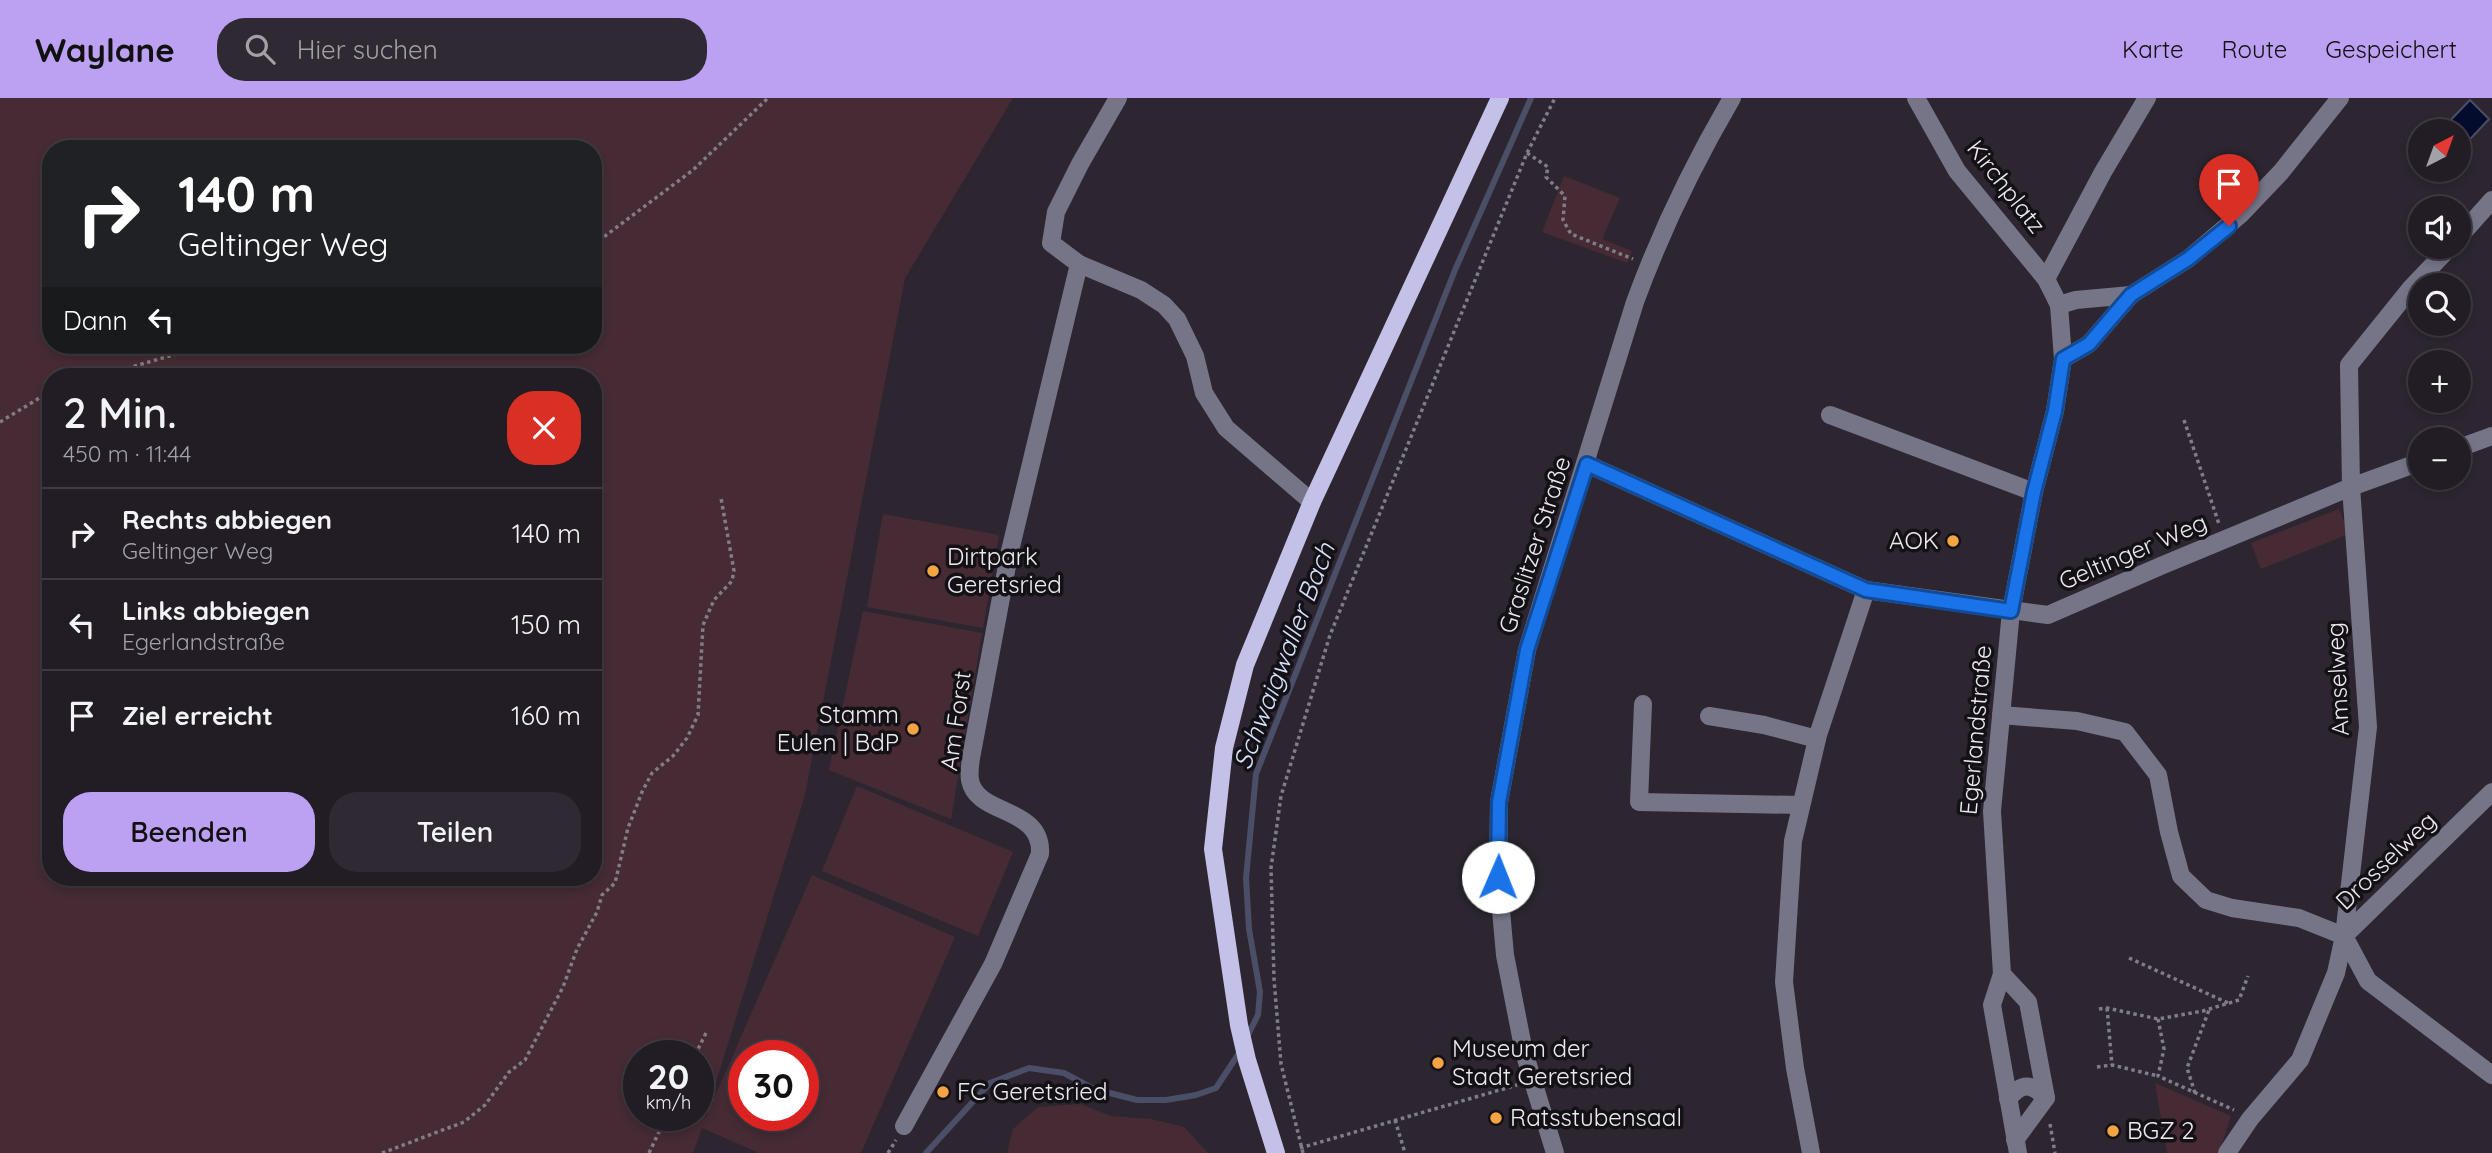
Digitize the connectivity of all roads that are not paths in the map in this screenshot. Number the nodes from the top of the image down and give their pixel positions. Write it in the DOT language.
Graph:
graph roads {
  1 [pos="1118,98"];
  2 [pos="1500,98"];
  3 [pos="1732,98"];
  4 [pos="1916,98"];
  5 [pos="2147,98"];
  6 [pos="2340,98"];
  7 [pos="2492,200"];
  8 [pos="2471,224"];
  9 [pos="2439,259"];
  10 [pos="1079,264"];
  11 [pos="2046,279"];
  12 [pos="2131,295"];
  13 [pos="2059,305"];
  14 [pos="2063,359"];
  15 [pos="1830,415"];
  16 [pos="2492,436"];
  17 [pos="2471,444"];
  18 [pos="1587,464"];
  19 [pos="2408,466"];
  20 [pos="2351,487"];
  21 [pos="2034,492"];
  22 [pos="1312,502"];
  23 [pos="1866,590"];
  24 [pos="2011,611"];
  25 [pos="1643,704"];
  26 [pos="2001,715"];
  27 [pos="1709,716"];
  28 [pos="1817,739"];
  29 [pos="2492,792"];
  30 [pos="1800,805"];
  31 [pos="2344,936"];
  32 [pos="2003,974"];
  33 [pos="2492,1075"];
  34 [pos="2046,1098"];
  35 [pos="2008,1099"];
  36 [pos="904,1126"];
  37 [pos="2017,1147"];
  38 [pos="1276,1153"];
  39 [pos="1555,1153"];
  40 [pos="1811,1153"];
  41 [pos="2227,1153"];
  1 -- 10 [label="street"];
  2 -- 22 [label="main road"];
  3 -- 18 [label="street, Graslitzer Straße"];
  4 -- 11 [label="street, Kirchplatz"];
  5 -- 11 [label="street"];
  6 -- 12 [label="street"];
  7 -- 8 [label="street"];
  9 -- 20 [label="street, Amselweg"];
  10 -- 22 [label="street"];
  10 -- 36 [label="street, Am Forst"];
  11 -- 13 [label="street, Kirchplatz"];
  12 -- 13 [label="street"];
  12 -- 14 [label="street"];
  13 -- 14 [label="street, Egerlandstraße"];
  14 -- 21 [label="street, Egerlandstraße"];
  15 -- 21 [label="street"];
  16 -- 17 [label="street"];
  18 -- 23 [label="street, Geltinger Weg"];
  18 -- 39 [label="street, Graslitzer Straße"];
  19 -- 20 [label="street, Geltinger Weg"];
  20 -- 24 [label="street, Geltinger Weg"];
  20 -- 31 [label="street, Amselweg"];
  21 -- 24 [label="street, Egerlandstraße"];
  22 -- 38 [label="main road"];
  23 -- 24 [label="street, Geltinger Weg"];
  23 -- 28 [label="street"];
  24 -- 26 [label="street, Egerlandstraße"];
  25 -- 30 [label="street"];
  26 -- 31 [label="street, Drosselweg"];
  26 -- 32 [label="street, Egerlandstraße"];
  27 -- 28 [label="street"];
  28 -- 30 [label="street"];
  29 -- 31 [label="street, Drosselweg"];
  30 -- 40 [label="street"];
  31 -- 33 [label="street"];
  31 -- 41 [label="street, Amselweg"];
  32 -- 34 [label="street"];
  32 -- 35 [label="street, Egerlandstraße"];
  34 -- 35 [label="street"];
  34 -- 37 [label="street, Egerlandstraße"];
  35 -- 37 [label="street, Egerlandstraße"];
}
